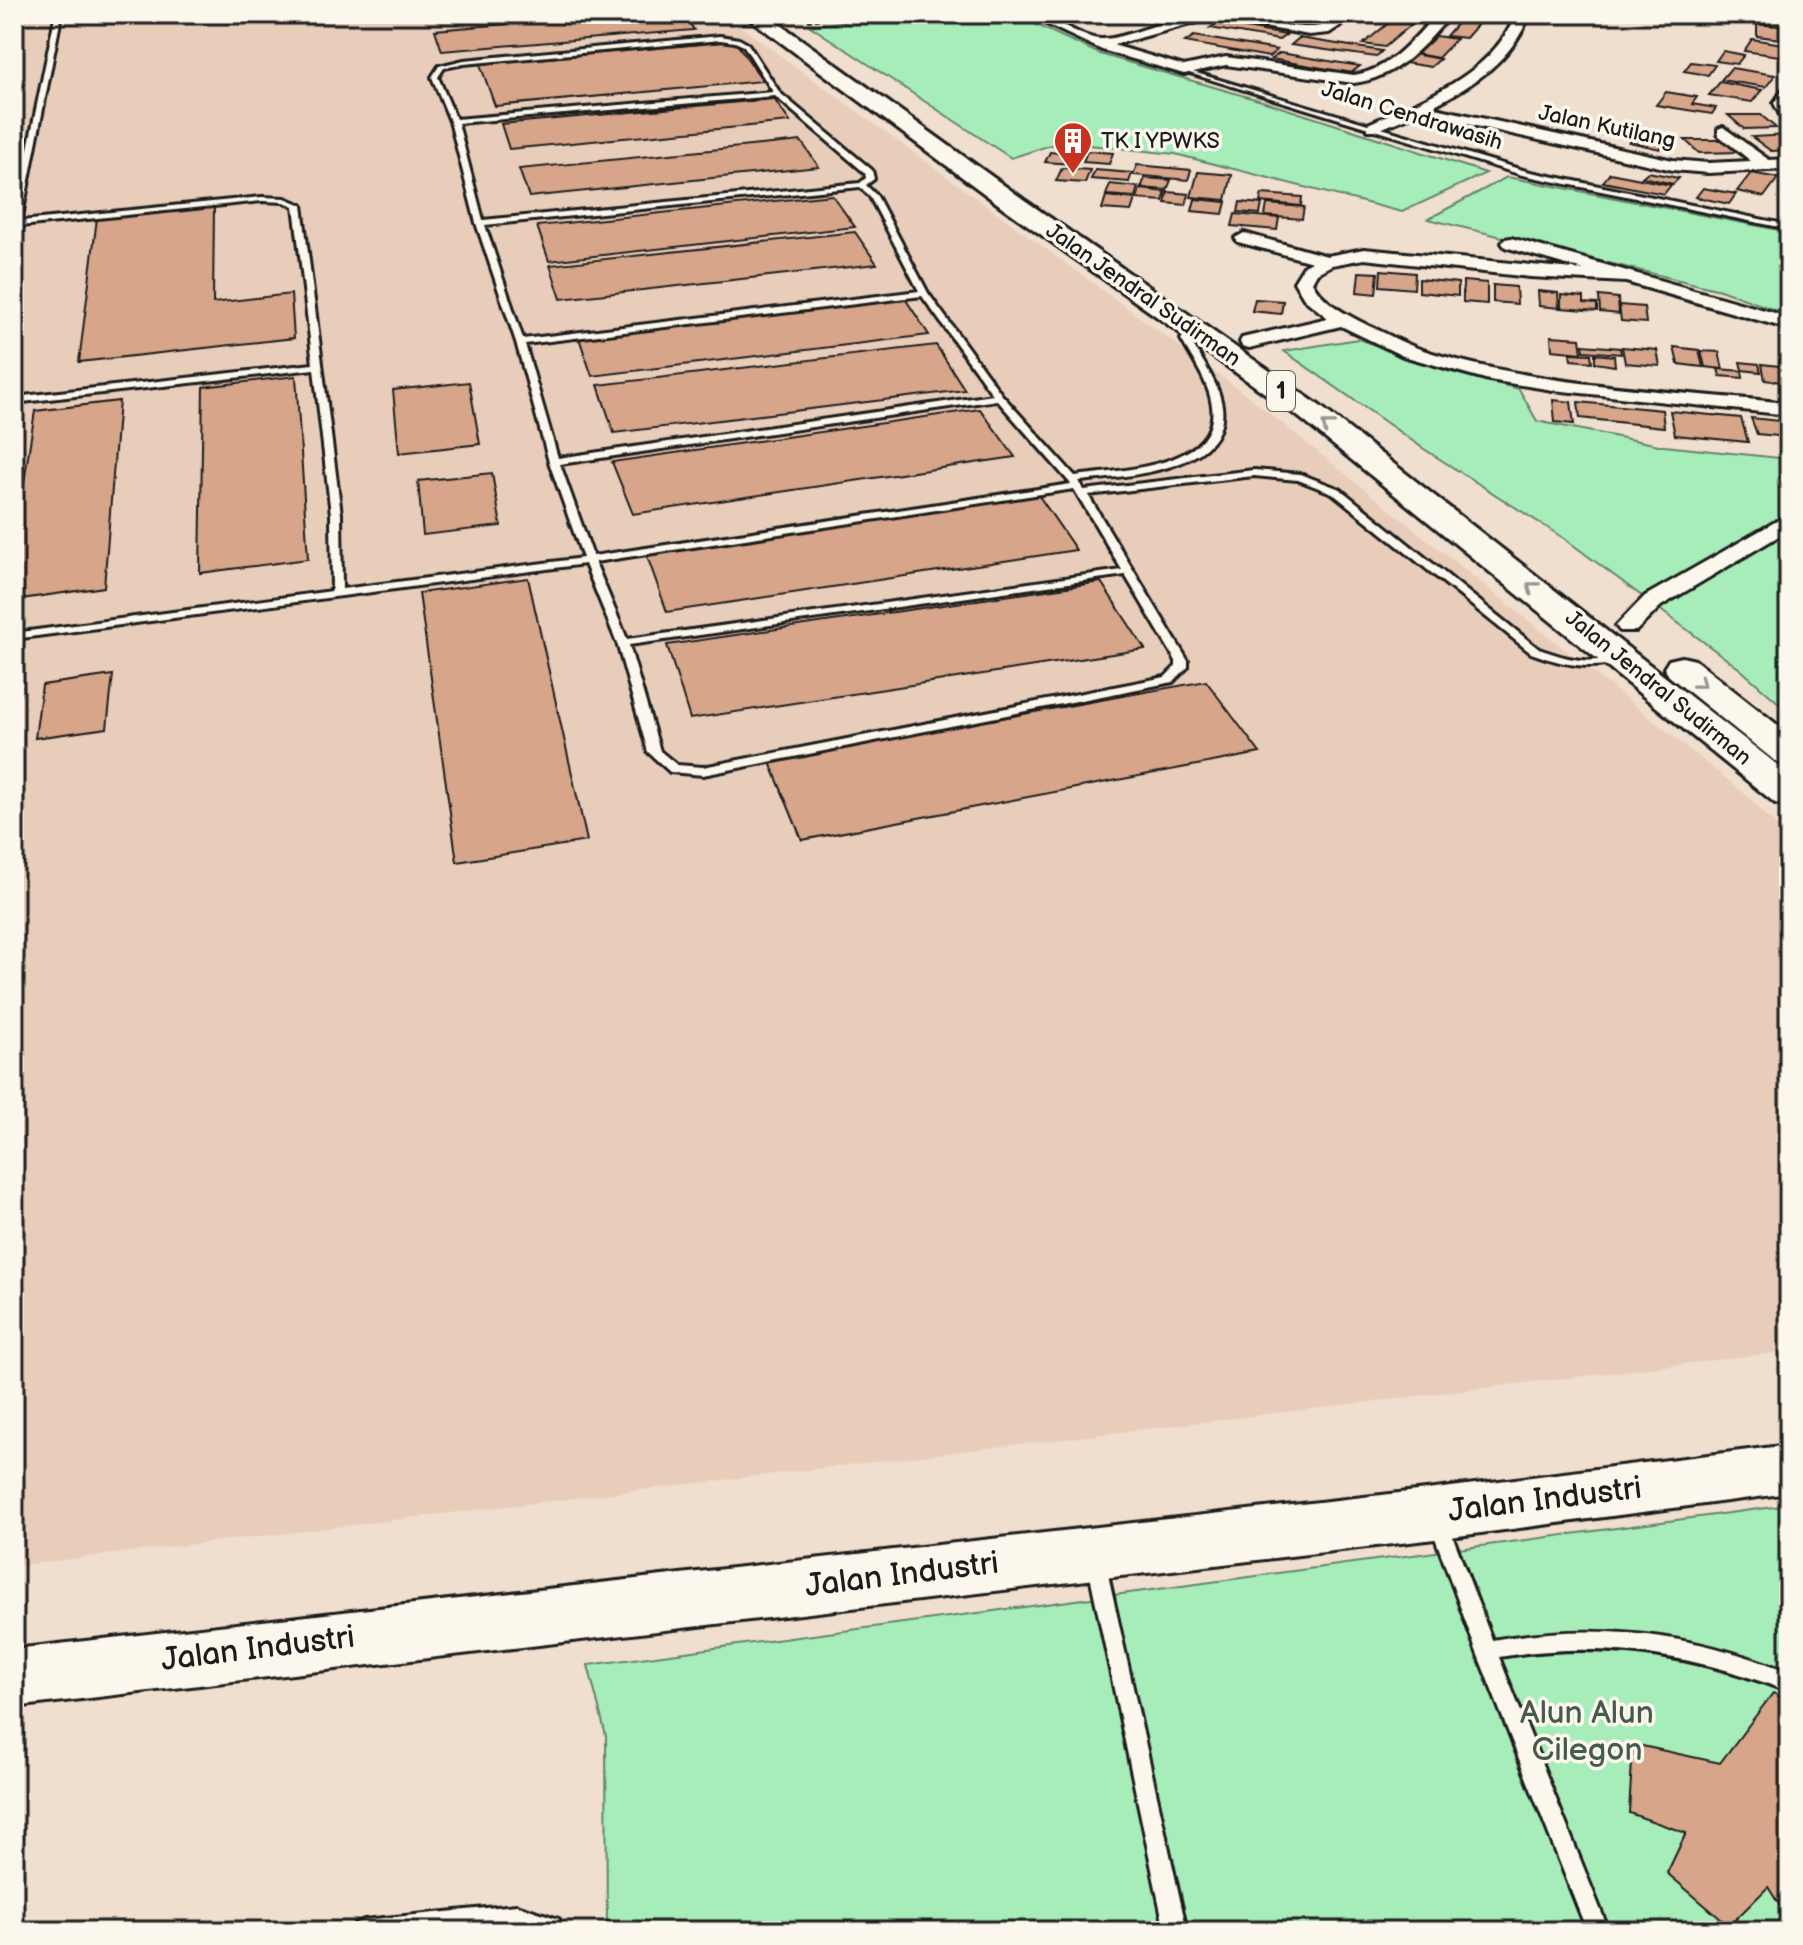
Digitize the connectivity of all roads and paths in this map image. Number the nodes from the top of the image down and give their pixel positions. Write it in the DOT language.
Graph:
graph roads {
  1 [pos="56,14"];
  2 [pos="753,14"];
  3 [pos="854,14"];
  4 [pos="1032,14"];
  5 [pos="1150,14"];
  6 [pos="1212,14"];
  7 [pos="1351,14"];
  8 [pos="1444,14"];
  9 [pos="1523,14"];
  10 [pos="782,19"];
  11 [pos="1164,25"];
  12 [pos="1100,44"];
  13 [pos="1188,71"];
  14 [pos="1789,91"];
  15 [pos="777,94"];
  16 [pos="1417,108"];
  17 [pos="1789,120"];
  18 [pos="454,121"];
  19 [pos="1373,127"];
  20 [pos="1723,132"];
  21 [pos="1789,164"];
  22 [pos="1767,166"];
  23 [pos="862,185"];
  24 [pos="480,223"];
  25 [pos="17,224"];
  26 [pos="1789,227"];
  27 [pos="14,237"];
  28 [pos="1244,238"];
  29 [pos="1511,243"];
  30 [pos="1327,261"];
  31 [pos="1624,277"];
  32 [pos="924,293"];
  33 [pos="1343,320"];
  34 [pos="1789,323"];
  35 [pos="1195,330"];
  36 [pos="520,342"];
  37 [pos="1249,342"];
  38 [pos="317,366"];
  39 [pos="999,397"];
  40 [pos="14,400"];
  41 [pos="1789,409"];
  42 [pos="554,462"];
  43 [pos="1444,484"];
  44 [pos="1077,486"];
  45 [pos="1789,521"];
  46 [pos="589,560"];
  47 [pos="1127,572"];
  48 [pos="337,594"];
  49 [pos="1603,607"];
  50 [pos="14,636"];
  51 [pos="1644,639"];
  52 [pos="623,643"];
  53 [pos="1622,659"];
  54 [pos="1789,753"];
  55 [pos="1789,794"];
  56 [pos="1789,1469"];
  57 [pos="1435,1514"];
  58 [pos="1094,1553"];
  59 [pos="1486,1650"];
  60 [pos="14,1678"];
  61 [pos="1789,1682"];
  62 [pos="364,1931"];
  63 [pos="553,1931"];
  64 [pos="1176,1931"];
  65 [pos="1598,1931"];
  1 -- 25 [label="lane"];
  2 -- 35 [label="highway, Jalan Jendral Sudirman / 1"];
  3 -- 10 [label="path"];
  4 -- 12 [label="street, Jalan Cendrawasih"];
  5 -- 11 [label="street"];
  6 -- 7 [label="street"];
  6 -- 11 [label="street"];
  8 -- 13 [label="street"];
  9 -- 16 [label="street"];
  10 -- 37 [label="highway, Jalan Jendral Sudirman / 1"];
  11 -- 12 [label="street"];
  12 -- 13 [label="street, Jalan Cendrawasih"];
  13 -- 19 [label="lane, Jalan Cendrawasih"];
  14 -- 17 [label="street"];
  15 -- 18 [label="lane"];
  15 -- 18 [label="lane"];
  15 -- 23 [label="lane"];
  16 -- 19 [label="street"];
  16 -- 22 [label="street, Jalan Kutilang"];
  18 -- 24 [label="lane"];
  19 -- 26 [label="lane, Jalan Cendrawasih"];
  20 -- 22 [label="street"];
  21 -- 22 [label="street, Jalan Kutilang"];
  23 -- 24 [label="lane"];
  23 -- 32 [label="lane"];
  24 -- 36 [label="lane"];
  25 -- 27 [label="lane"];
  25 -- 38 [label="lane"];
  28 -- 30 [label="street"];
  29 -- 31 [label="street"];
  30 -- 31 [label="street"];
  30 -- 33 [label="street"];
  31 -- 34 [label="street"];
  32 -- 36 [label="lane"];
  32 -- 39 [label="lane"];
  33 -- 37 [label="street"];
  33 -- 41 [label="street"];
  35 -- 44 [label="lane"];
  53 -- 35 [label="highway, Jalan Jendral Sudirman / 1, one-way"];
  36 -- 42 [label="lane"];
  37 -- 43 [label="highway, Jalan Jendral Sudirman / 1"];
  38 -- 40 [label="lane"];
  38 -- 48 [label="lane"];
  39 -- 42 [label="lane"];
  39 -- 44 [label="lane"];
  42 -- 46 [label="lane"];
  44 -- 46 [label="lane"];
  44 -- 47 [label="lane"];
  44 -- 53 [label="lane"];
  45 -- 51 [label="street"];
  46 -- 48 [label="lane"];
  46 -- 52 [label="lane"];
  47 -- 52 [label="lane"];
  47 -- 52 [label="lane"];
  48 -- 50 [label="lane"];
  49 -- 51 [label="highway, Jalan Jendral Sudirman"];
  51 -- 54 [label="highway, Jalan Jendral Sudirman, one-way"];
  53 -- 55 [label="highway, Jalan Jendral Sudirman / 1"];
  56 -- 57 [label="street, Jalan Industri"];
  57 -- 58 [label="street, Jalan Industri"];
  57 -- 59 [label="lane"];
  58 -- 60 [label="street, Jalan Industri"];
  58 -- 64 [label="lane"];
  59 -- 61 [label="lane"];
  59 -- 65 [label="lane"];
  62 -- 63 [label="lane"];
}
